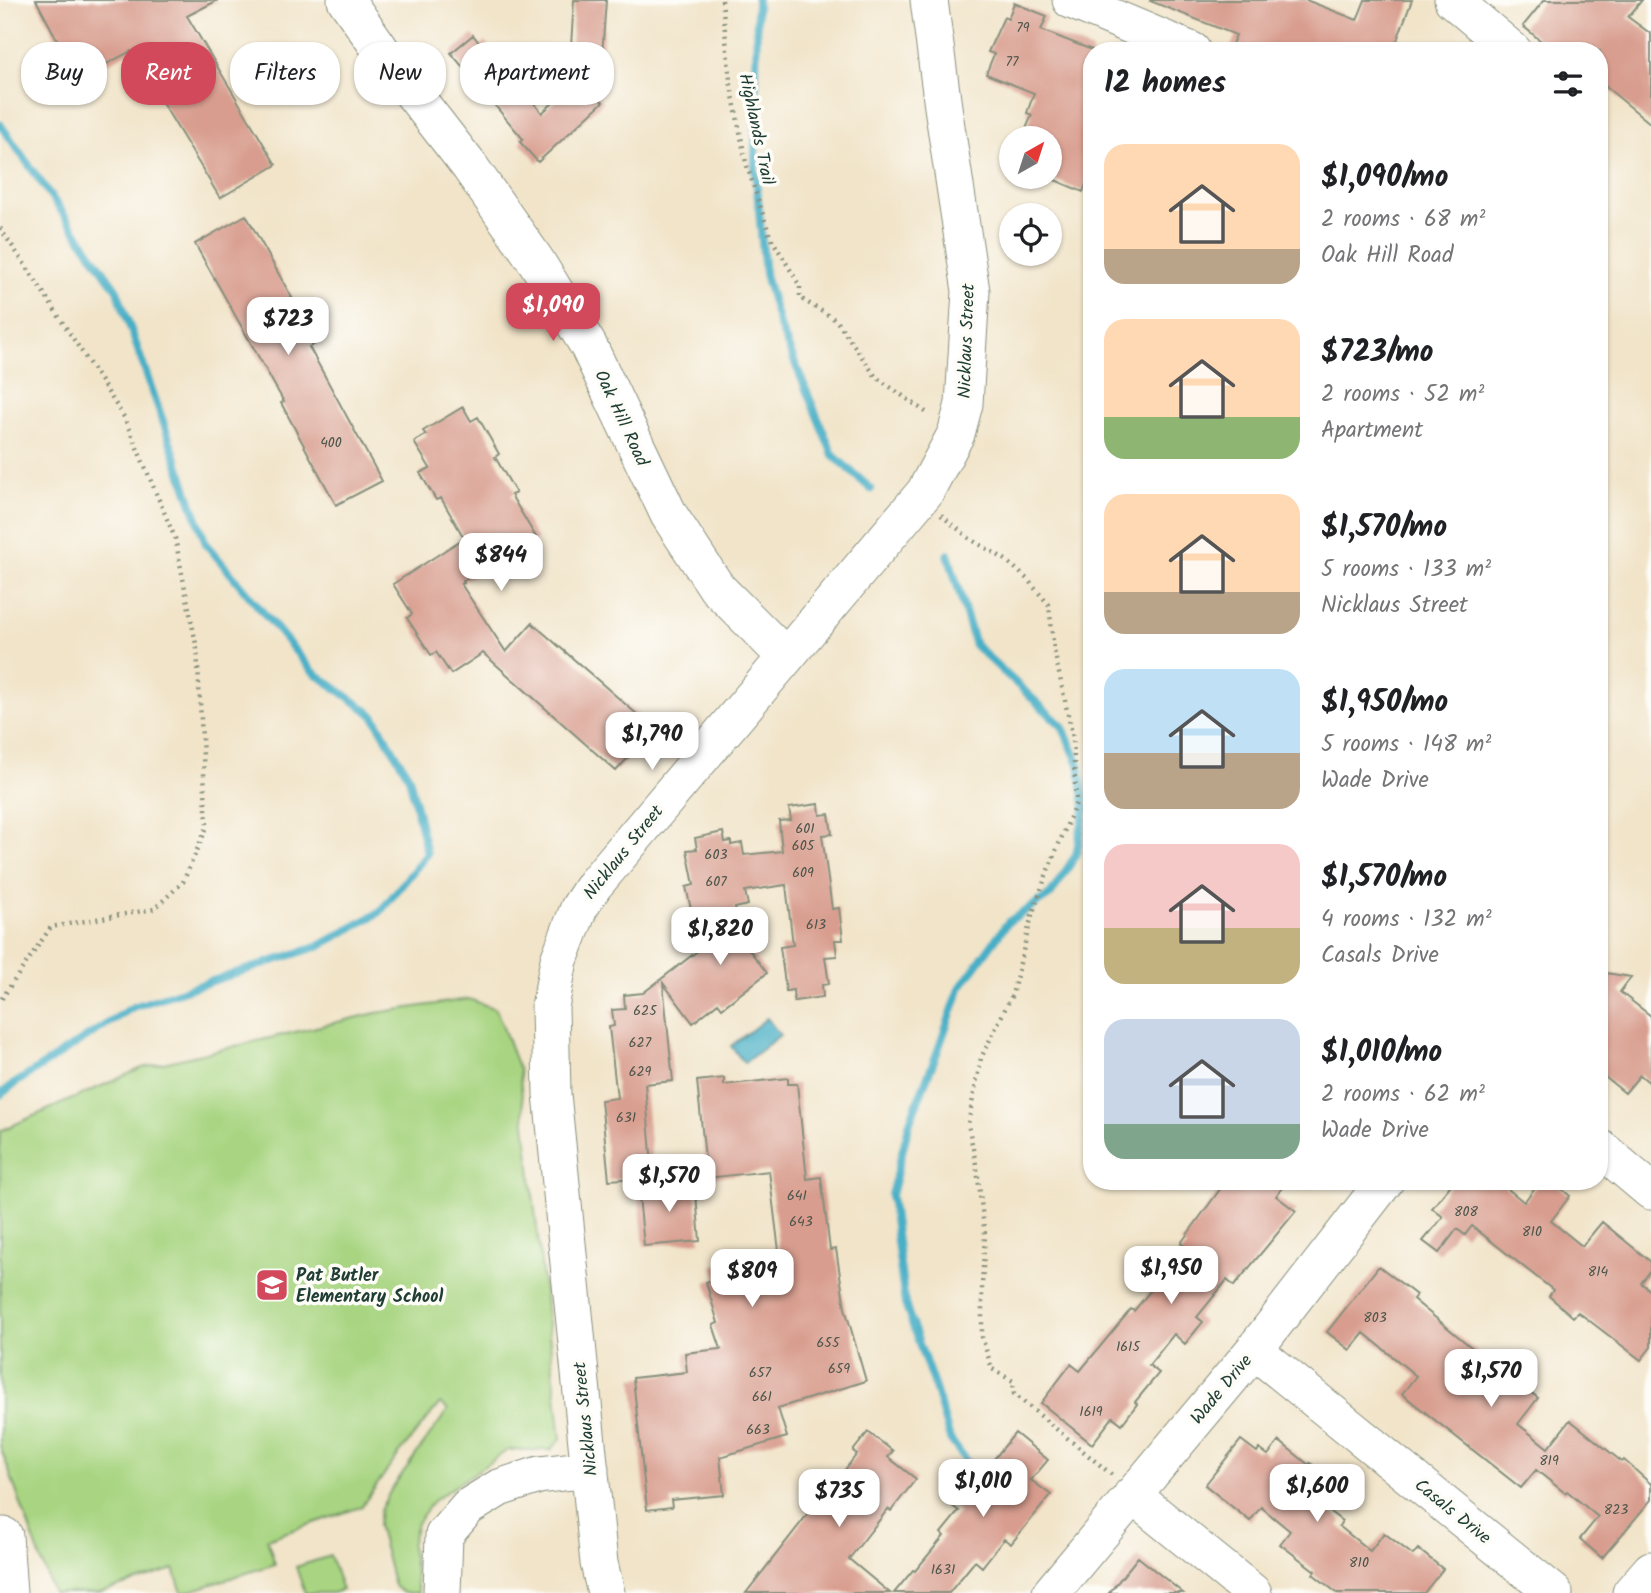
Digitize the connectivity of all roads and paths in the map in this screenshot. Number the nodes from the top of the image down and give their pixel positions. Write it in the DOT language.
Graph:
graph roads {
  1 [pos="346,0"];
  2 [pos="722,0"];
  3 [pos="929,0"];
  4 [pos="1072,0"];
  5 [pos="1453,0"];
  6 [pos="1171,42"];
  7 [pos="1502,42"];
  8 [pos="0,228"];
  9 [pos="956,434"];
  10 [pos="920,498"];
  11 [pos="786,657"];
  12 [pos="0,1001"];
  13 [pos="1608,1155"];
  14 [pos="1378,1190"];
  15 [pos="1651,1191"];
  16 [pos="1254,1350"];
  17 [pos="590,1469"];
  18 [pos="1132,1495"];
  19 [pos="4,1536"];
  20 [pos="1651,1570"];
  21 [pos="8,1593"];
  22 [pos="442,1593"];
  23 [pos="606,1593"];
  24 [pos="1051,1593"];
  25 [pos="1253,1593"];
  26 [pos="1554,1593"];
  27 [pos="1631,1593"];
  1 -- 11 [label="street, Oak Hill Road"];
  2 -- 9 [label="path, Highlands Trail"];
  3 -- 9 [label="street, Nicklaus Street"];
  4 -- 6 [label="street"];
  5 -- 7 [label="street"];
  8 -- 12 [label="path"];
  9 -- 10 [label="street, Nicklaus Street"];
  10 -- 11 [label="street, Nicklaus Street"];
  10 -- 18 [label="path"];
  11 -- 17 [label="street, Nicklaus Street"];
  13 -- 15 [label="street"];
  14 -- 16 [label="street, Wade Drive"];
  16 -- 18 [label="street, Wade Drive"];
  16 -- 26 [label="street, Casals Drive"];
  17 -- 22 [label="street"];
  17 -- 23 [label="street, Nicklaus Street"];
  18 -- 24 [label="street, Wade Drive"];
  18 -- 25 [label="street"];
  19 -- 21 [label="street"];
  20 -- 27 [label="street"];
}
